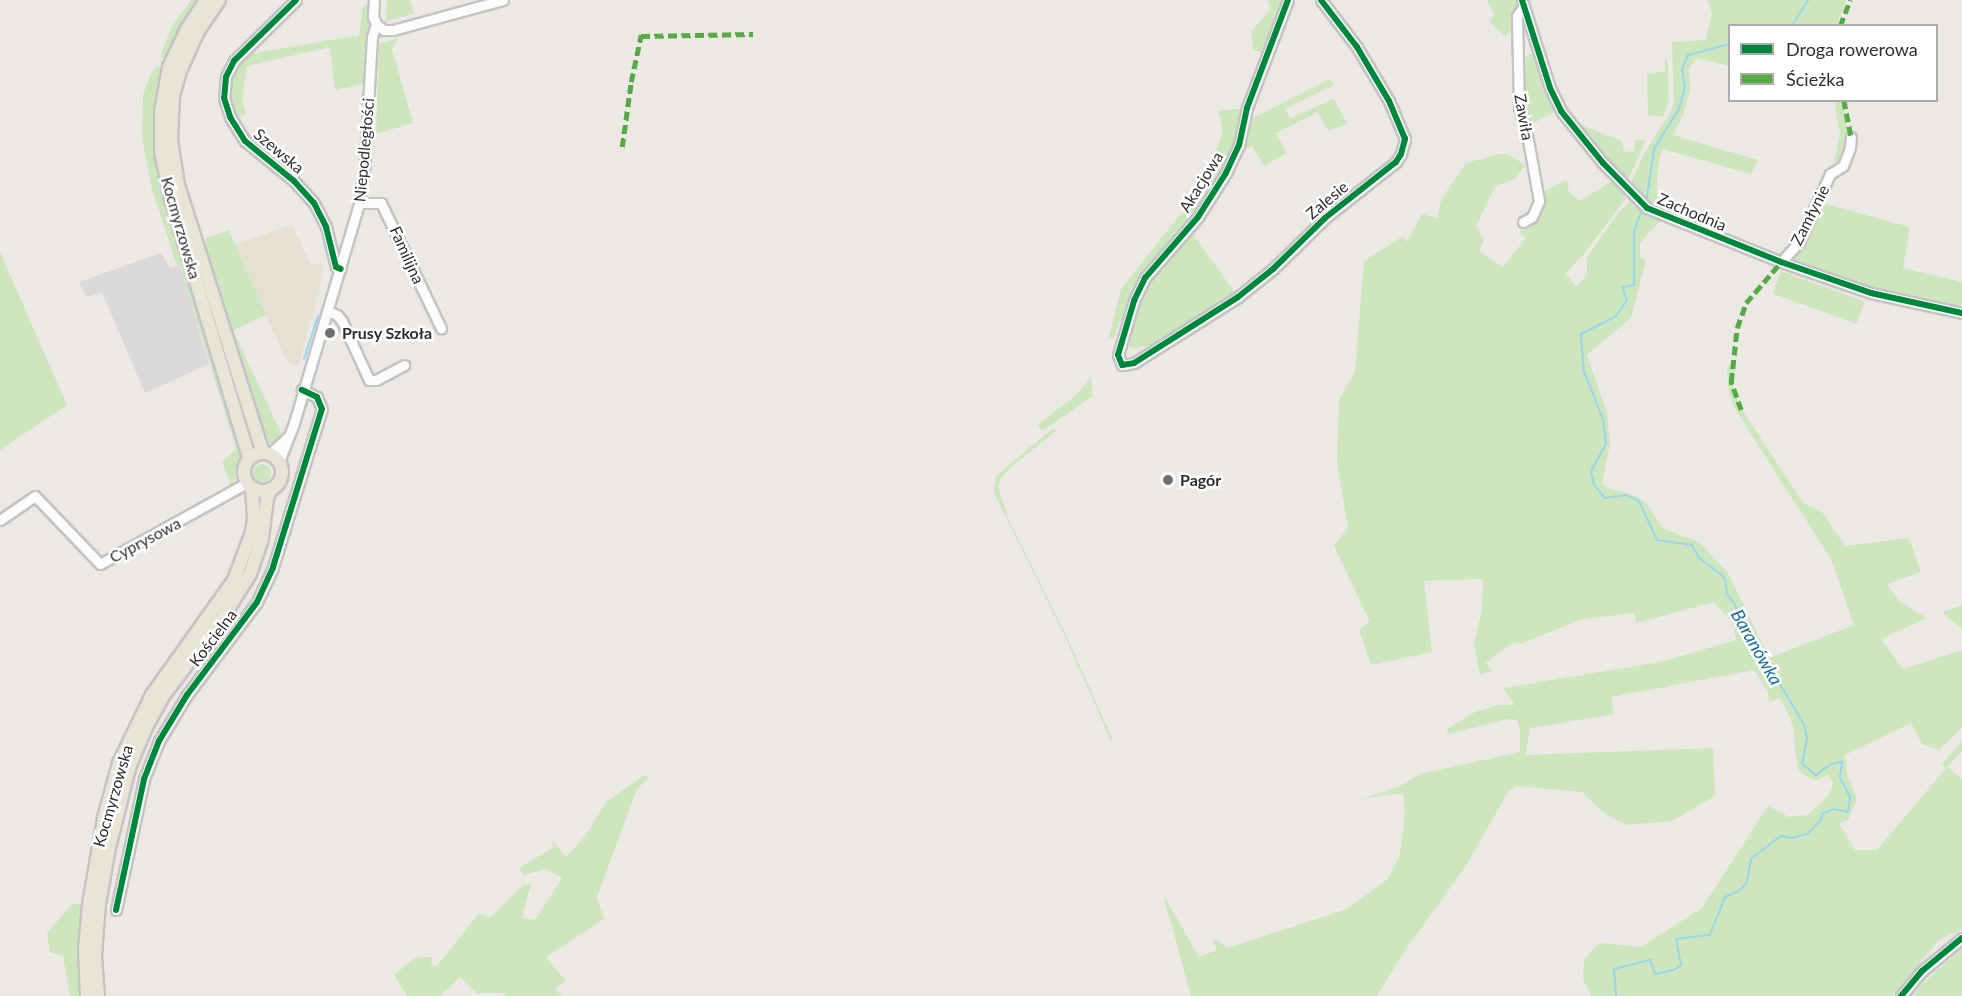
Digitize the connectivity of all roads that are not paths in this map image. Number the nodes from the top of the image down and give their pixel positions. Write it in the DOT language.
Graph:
graph roads {
  1 [pos="206,0"];
  2 [pos="219,0"];
  3 [pos="296,0"];
  4 [pos="374,0"];
  5 [pos="503,0"];
  6 [pos="1288,0"];
  7 [pos="1321,0"];
  8 [pos="1523,3"];
  9 [pos="376,24"];
  10 [pos="1851,137"];
  11 [pos="359,203"];
  12 [pos="1523,222"];
  13 [pos="1781,262"];
  14 [pos="341,269"];
  15 [pos="328,311"];
  16 [pos="1962,313"];
  17 [pos="441,328"];
  18 [pos="404,365"];
  19 [pos="1122,365"];
  20 [pos="302,390"];
  21 [pos="270,456"];
  22 [pos="249,459"];
  23 [pos="249,485"];
  24 [pos="271,489"];
  25 [pos="0,520"];
  26 [pos="116,910"];
  27 [pos="1962,938"];
  28 [pos="87,996"];
  29 [pos="98,996"];
  30 [pos="1901,996"];
  1 -- 22 [label="main road, Kocmyrzowska"];
  2 -- 21 [label="main road, Kocmyrzowska"];
  3 -- 14 [label="street, Szewska"];
  4 -- 9 [label="street, Niepodległości"];
  5 -- 9 [label="street"];
  6 -- 19 [label="street, Akacjowa"];
  7 -- 19 [label="street, Zalesie"];
  8 -- 12 [label="street, Zawiła"];
  8 -- 13 [label="street, Zachodnia"];
  9 -- 11 [label="street, Niepodległości"];
  10 -- 13 [label="street, Zamłynie"];
  11 -- 14 [label="street, Niepodległości"];
  11 -- 17 [label="street, Familijna"];
  13 -- 16 [label="street, Zachodnia"];
  14 -- 15 [label="street, Niepodległości"];
  15 -- 18 [label="street"];
  15 -- 20 [label="street, Niepodległości"];
  20 -- 21 [label="street, Niepodległości"];
  20 -- 26 [label="street, Kościelna"];
  21 -- 22 [label="main road"];
  21 -- 24 [label="main road"];
  22 -- 23 [label="main road"];
  23 -- 24 [label="main road"];
  23 -- 25 [label="street, Cyprysowa"];
  23 -- 28 [label="main road, Kocmyrzowska"];
  24 -- 29 [label="main road, Kocmyrzowska"];
  27 -- 30 [label="street"];
}
